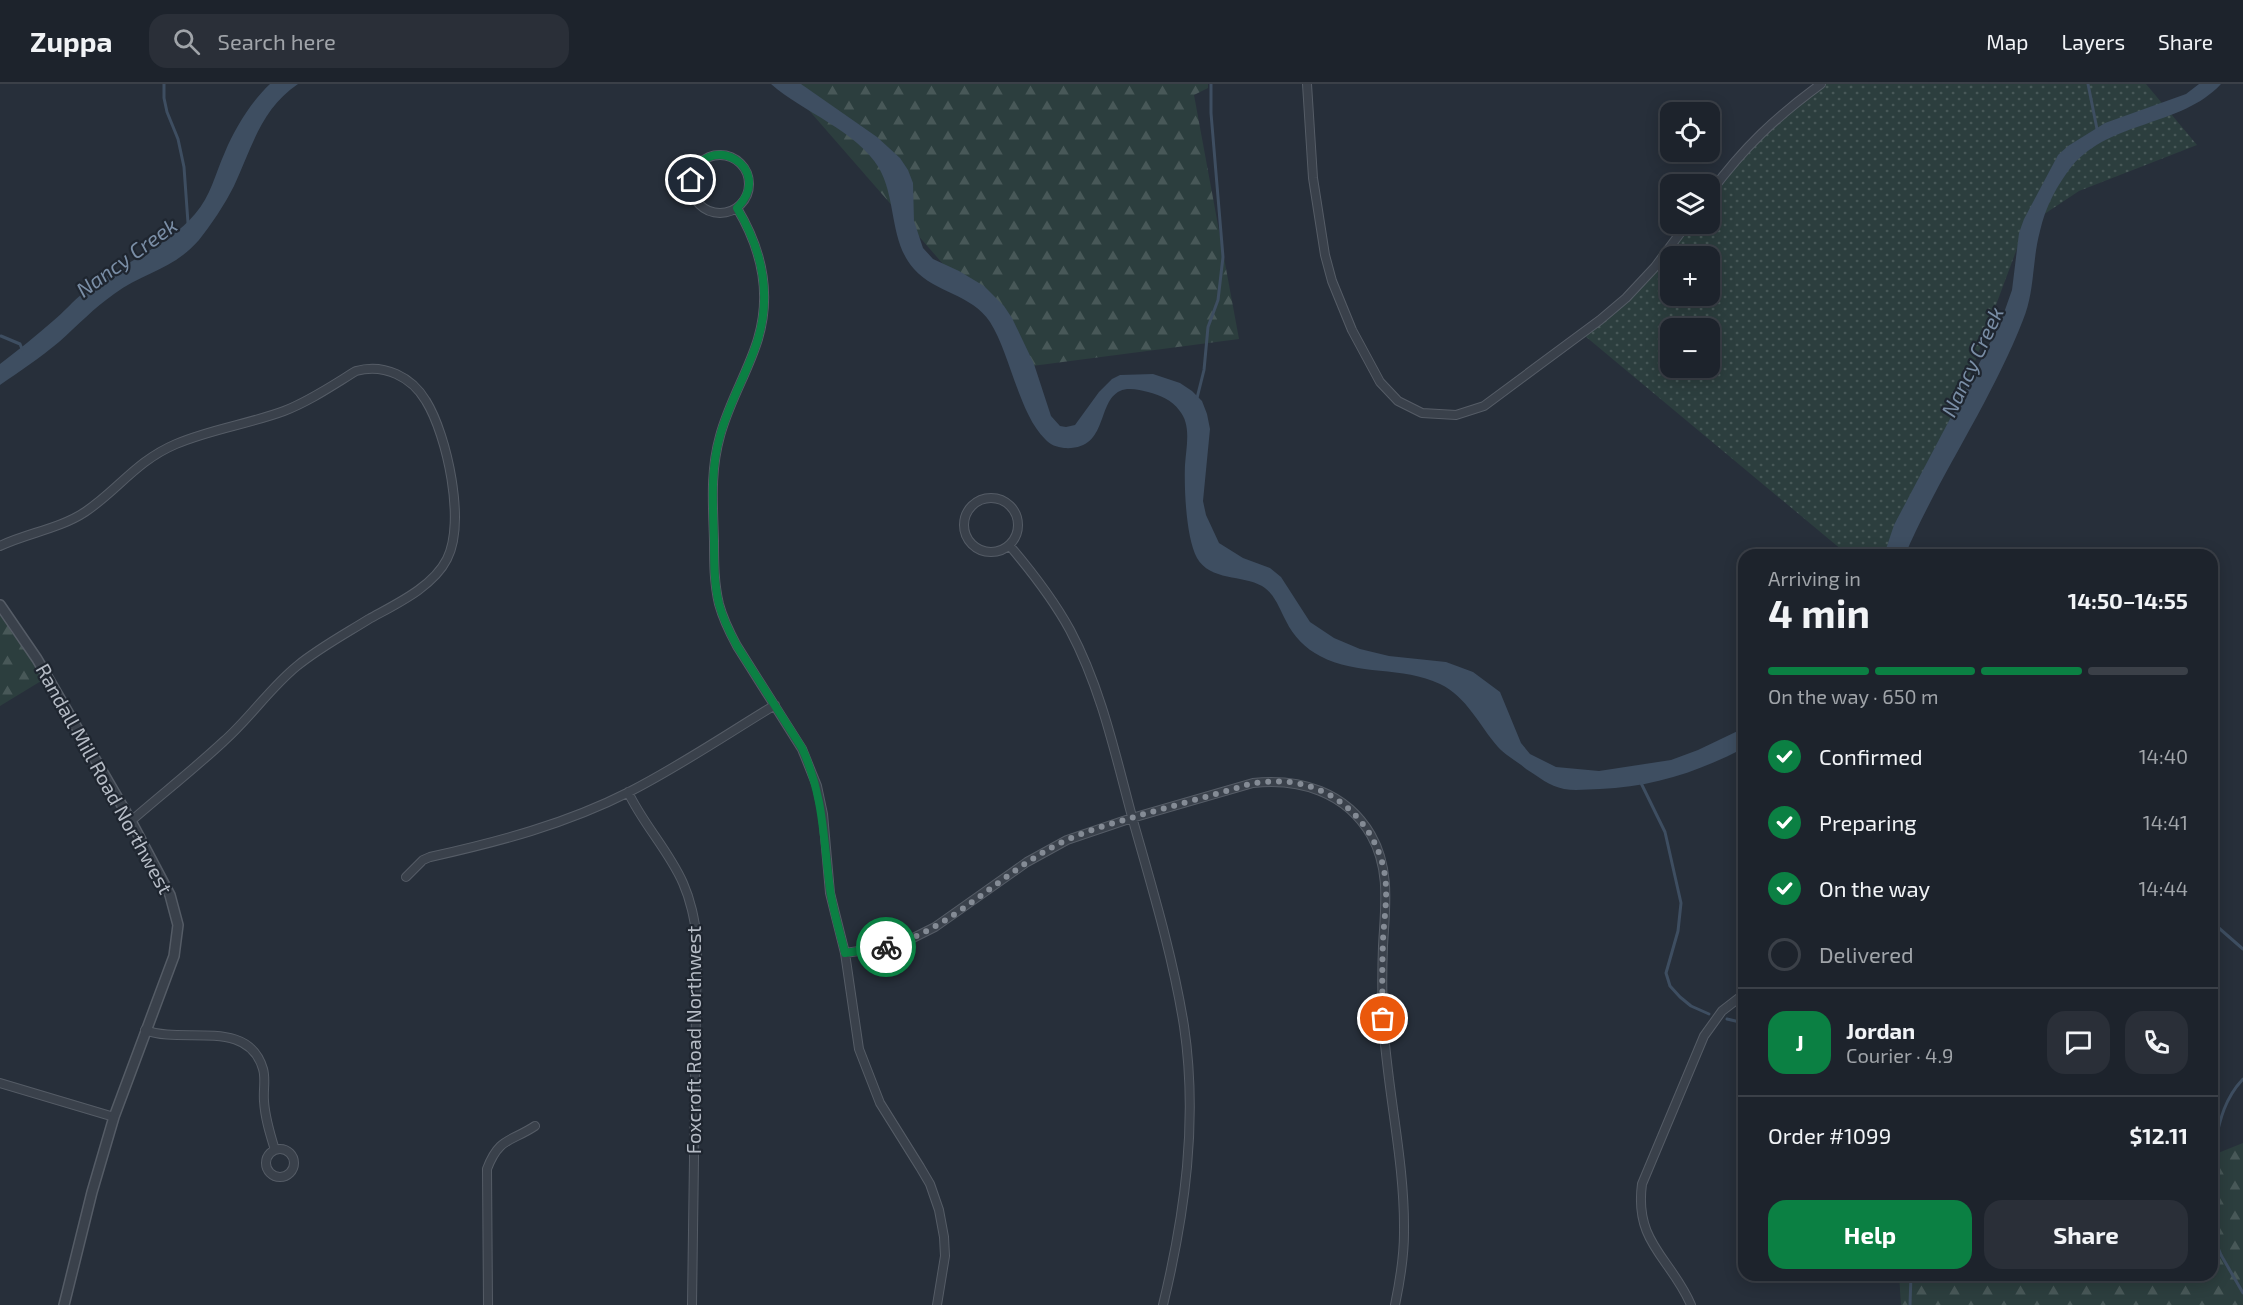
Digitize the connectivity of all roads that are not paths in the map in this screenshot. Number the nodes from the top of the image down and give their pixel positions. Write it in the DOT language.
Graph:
graph roads {
  1 [pos="1307,84"];
  2 [pos="1821,84"];
  3 [pos="1720,181"];
  4 [pos="737,208"];
  5 [pos="1680,234"];
  6 [pos="1009,545"];
  7 [pos="0,546"];
  8 [pos="0,605"];
  9 [pos="775,705"];
  10 [pos="628,792"];
  11 [pos="1132,818"];
  12 [pos="131,820"];
  13 [pos="406,877"];
  14 [pos="845,953"];
  15 [pos="1738,999"];
  16 [pos="145,1030"];
  17 [pos="0,1083"];
  18 [pos="114,1117"];
  19 [pos="535,1126"];
  20 [pos="275,1150"];
  21 [pos="64,1305"];
  22 [pos="488,1305"];
  23 [pos="692,1305"];
  24 [pos="938,1305"];
  25 [pos="1163,1305"];
  26 [pos="1395,1305"];
  27 [pos="1691,1305"];
  1 -- 5 [label="street"];
  2 -- 3 [label="street"];
  4 -- 4 [label="street"];
  4 -- 9 [label="street"];
  6 -- 6 [label="street"];
  6 -- 11 [label="street"];
  7 -- 12 [label="street"];
  8 -- 12 [label="street, Randall Mill Road Northwest"];
  9 -- 10 [label="street"];
  9 -- 14 [label="street"];
  10 -- 13 [label="street"];
  10 -- 23 [label="street, Foxcroft Road Northwest"];
  11 -- 14 [label="street"];
  11 -- 25 [label="street"];
  11 -- 26 [label="street"];
  12 -- 16 [label="street, Randall Mill Road Northwest"];
  14 -- 24 [label="street"];
  15 -- 27 [label="street"];
  16 -- 18 [label="street, Randall Mill Road Northwest"];
  16 -- 20 [label="street"];
  17 -- 18 [label="street"];
  18 -- 21 [label="street, Randall Mill Road Northwest"];
  19 -- 22 [label="street"];
}
